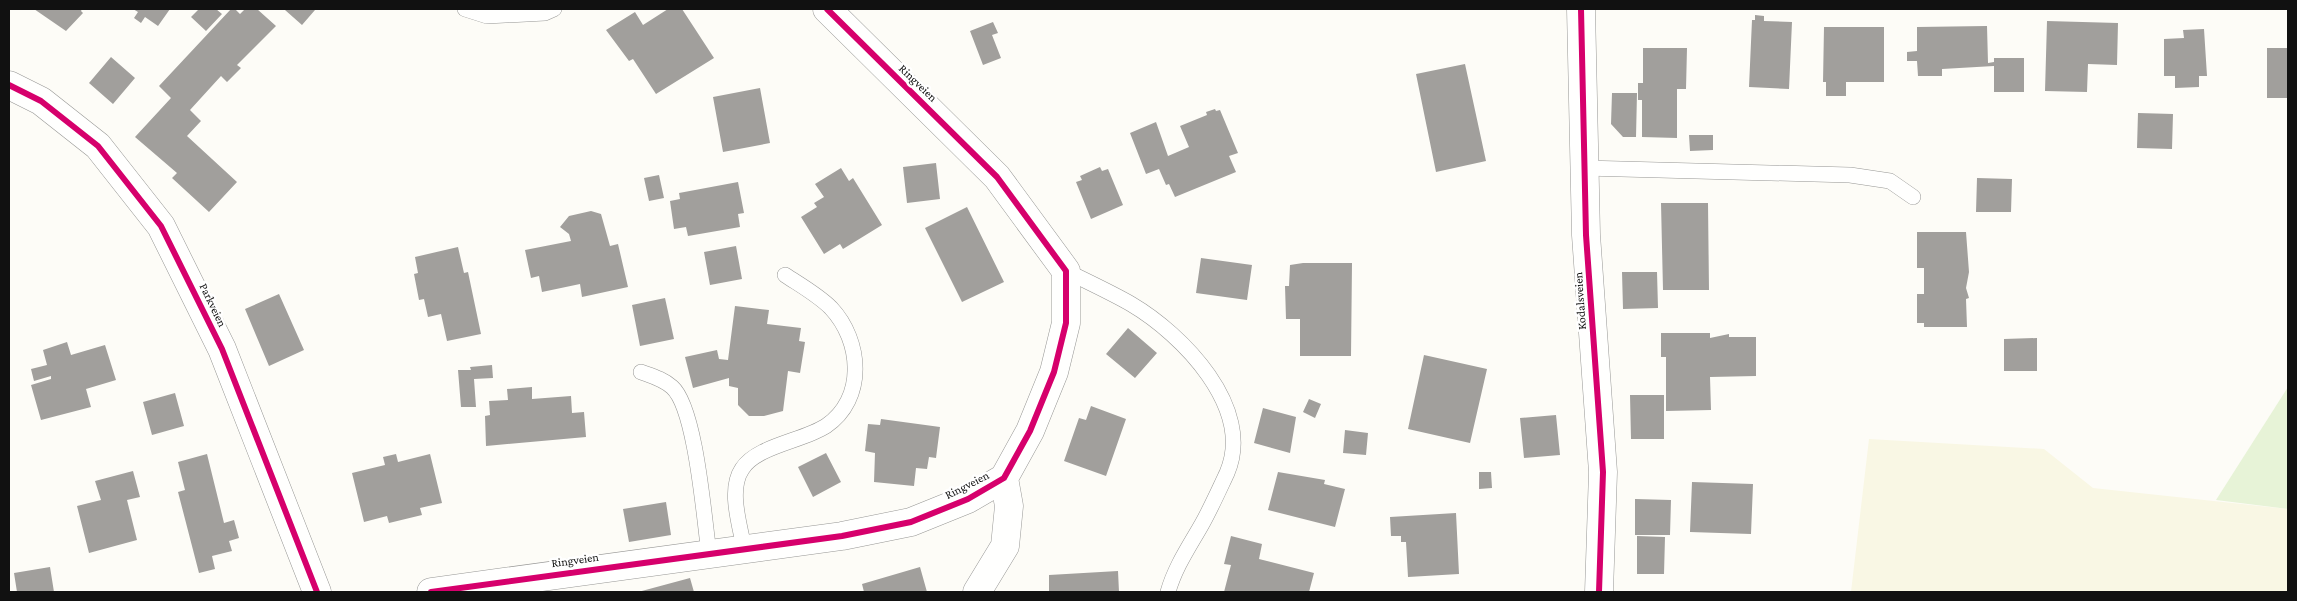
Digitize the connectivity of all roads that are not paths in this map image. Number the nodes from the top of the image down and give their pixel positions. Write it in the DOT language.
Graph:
graph roads {
  1 [pos="466,9"];
  2 [pos="554,9"];
  3 [pos="827,9"];
  4 [pos="1581,9"];
  5 [pos="9,85"];
  6 [pos="1584,168"];
  7 [pos="1913,197"];
  8 [pos="1066,271"];
  9 [pos="785,275"];
  10 [pos="641,372"];
  11 [pos="1004,478"];
  12 [pos="744,548"];
  13 [pos="709,553"];
  14 [pos="317,592"];
  15 [pos="431,592"];
  16 [pos="977,592"];
  17 [pos="1168,592"];
  18 [pos="1599,592"];
  1 -- 2 [label="lane"];
  3 -- 8 [label="street, Ringveien"];
  4 -- 6 [label="street, Kodalsveien"];
  5 -- 14 [label="street, Parkveien"];
  6 -- 7 [label="lane"];
  6 -- 18 [label="street, Kodalsveien"];
  8 -- 11 [label="street, Ringveien"];
  8 -- 17 [label="lane"];
  9 -- 12 [label="lane"];
  10 -- 13 [label="lane"];
  11 -- 12 [label="street, Ringveien"];
  11 -- 16 [label="street"];
  12 -- 13 [label="street, Ringveien"];
  13 -- 15 [label="street, Ringveien"];
}
